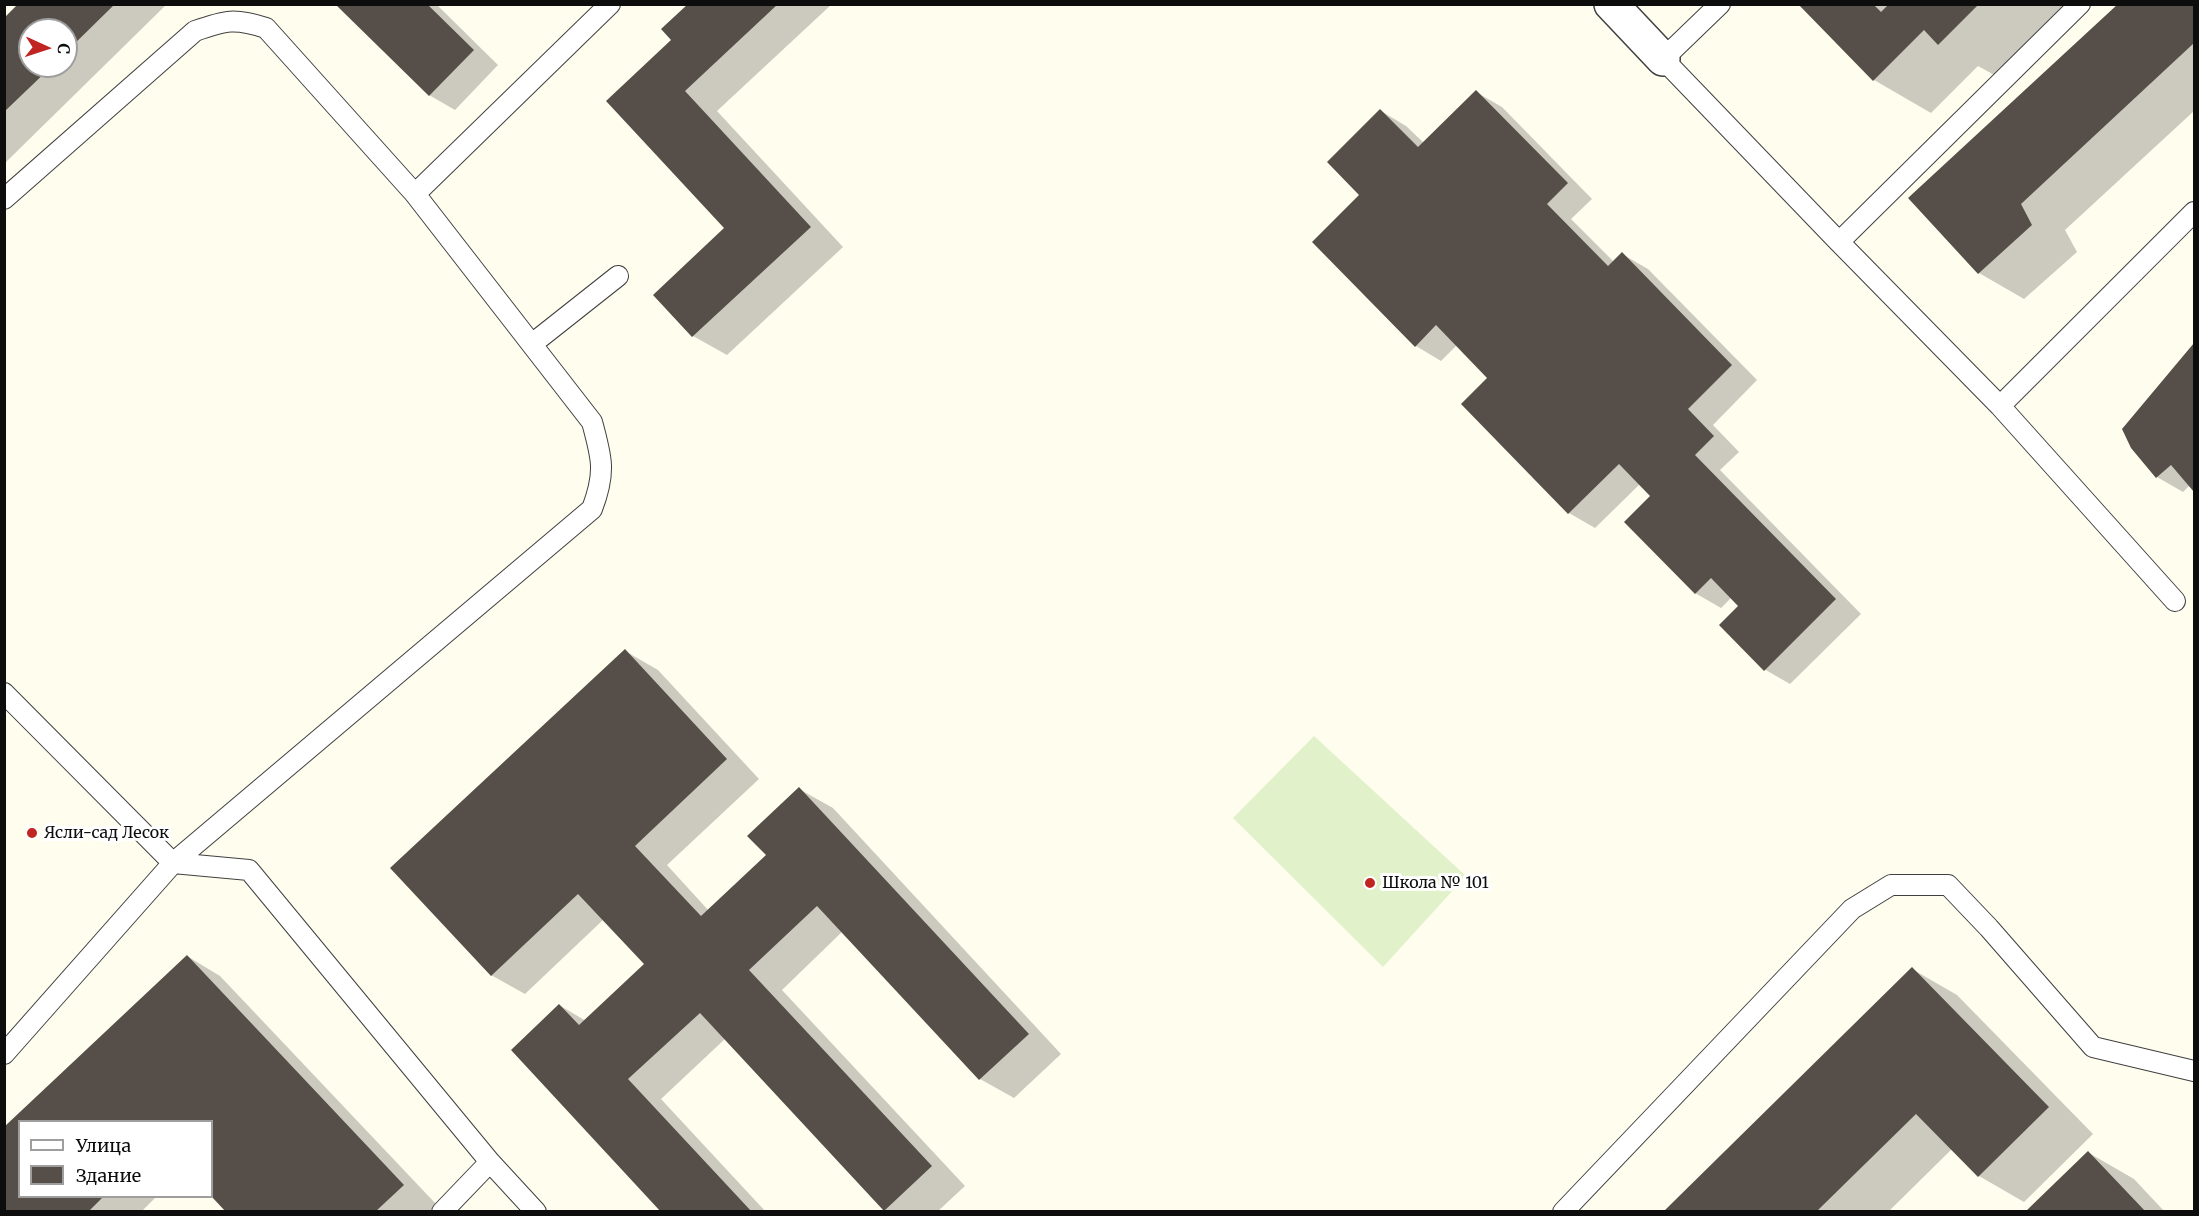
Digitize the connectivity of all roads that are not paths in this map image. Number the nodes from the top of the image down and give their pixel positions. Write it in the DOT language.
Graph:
graph roads {
  1 [pos="610,4"];
  2 [pos="1611,4"];
  3 [pos="1720,4"];
  4 [pos="2080,4"];
  5 [pos="1663,58"];
  6 [pos="415,194"];
  7 [pos="4,199"];
  8 [pos="2194,212"];
  9 [pos="1839,242"];
  10 [pos="618,276"];
  11 [pos="532,344"];
  12 [pos="2000,406"];
  13 [pos="2175,601"];
  14 [pos="4,693"];
  15 [pos="173,863"];
  16 [pos="4,1054"];
  17 [pos="2194,1071"];
  18 [pos="490,1162"];
  19 [pos="442,1212"];
  20 [pos="536,1212"];
  21 [pos="1563,1212"];
  1 -- 6 [label="lane"];
  2 -- 5 [label="street"];
  3 -- 5 [label="lane"];
  4 -- 9 [label="lane"];
  5 -- 9 [label="lane"];
  6 -- 7 [label="lane"];
  6 -- 11 [label="lane"];
  8 -- 12 [label="lane"];
  9 -- 12 [label="lane"];
  10 -- 11 [label="lane"];
  11 -- 15 [label="lane"];
  12 -- 13 [label="lane"];
  14 -- 15 [label="lane"];
  15 -- 16 [label="lane"];
  15 -- 18 [label="lane"];
  17 -- 21 [label="lane"];
  18 -- 19 [label="lane"];
  18 -- 20 [label="lane"];
}
